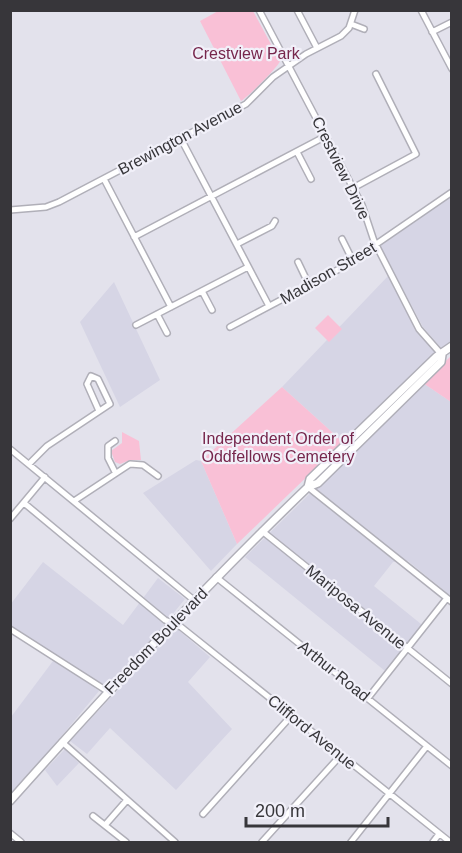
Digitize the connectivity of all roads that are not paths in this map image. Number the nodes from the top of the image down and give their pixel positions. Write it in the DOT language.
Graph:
graph roads {
  1 [pos="259,10"];
  2 [pos="297,10"];
  3 [pos="355,10"];
  4 [pos="421,10"];
  5 [pos="452,22"];
  6 [pos="351,24"];
  7 [pos="364,29"];
  8 [pos="432,32"];
  9 [pos="317,48"];
  10 [pos="288,66"];
  11 [pos="452,69"];
  12 [pos="375,74"];
  13 [pos="326,136"];
  14 [pos="180,137"];
  15 [pos="297,152"];
  16 [pos="104,179"];
  17 [pos="311,179"];
  18 [pos="353,188"];
  19 [pos="452,192"];
  20 [pos="212,196"];
  21 [pos="10,210"];
  22 [pos="275,221"];
  23 [pos="134,237"];
  24 [pos="342,239"];
  25 [pos="237,244"];
  26 [pos="376,245"];
  27 [pos="353,261"];
  28 [pos="298,262"];
  29 [pos="248,267"];
  30 [pos="309,285"];
  31 [pos="202,291"];
  32 [pos="269,306"];
  33 [pos="171,307"];
  34 [pos="212,310"];
  35 [pos="157,314"];
  36 [pos="136,325"];
  37 [pos="230,327"];
  38 [pos="167,333"];
  39 [pos="452,346"];
  40 [pos="442,355"];
  41 [pos="99,411"];
  42 [pos="115,441"];
  43 [pos="10,449"];
  44 [pos="29,464"];
  45 [pos="115,472"];
  46 [pos="159,476"];
  47 [pos="45,477"];
  48 [pos="308,487"];
  49 [pos="74,501"];
  50 [pos="24,503"];
  51 [pos="10,519"];
  52 [pos="262,531"];
  53 [pos="216,577"];
  54 [pos="449,600"];
  55 [pos="195,601"];
  56 [pos="174,624"];
  57 [pos="10,628"];
  58 [pos="408,648"];
  59 [pos="452,684"];
  60 [pos="107,692"];
  61 [pos="368,698"];
  62 [pos="291,715"];
  63 [pos="62,742"];
  64 [pos="427,746"];
  65 [pos="341,755"];
  66 [pos="452,766"];
  67 [pos="390,794"];
  68 [pos="127,800"];
  69 [pos="10,801"];
  70 [pos="203,814"];
  71 [pos="93,816"];
  72 [pos="106,824"];
  73 [pos="10,833"];
  74 [pos="439,834"];
  75 [pos="21,843"];
  76 [pos="126,843"];
  77 [pos="176,843"];
  78 [pos="262,843"];
  79 [pos="351,843"];
  80 [pos="433,843"];
  81 [pos="450,843"];
  1 -- 10 [label="street, Crestview Drive"];
  2 -- 9 [label="street"];
  3 -- 6 [label="street"];
  4 -- 8 [label="street"];
  5 -- 8 [label="street"];
  6 -- 7 [label="street"];
  6 -- 9 [label="street, Brewington Avenue"];
  8 -- 11 [label="street"];
  9 -- 10 [label="street, Brewington Avenue"];
  10 -- 13 [label="street, Crestview Drive"];
  10 -- 14 [label="street, Brewington Avenue"];
  12 -- 18 [label="street"];
  13 -- 15 [label="street"];
  13 -- 18 [label="street, Crestview Drive"];
  14 -- 16 [label="street, Brewington Avenue"];
  14 -- 20 [label="street"];
  15 -- 17 [label="street"];
  15 -- 20 [label="street"];
  16 -- 21 [label="street, Brewington Avenue"];
  16 -- 23 [label="street"];
  18 -- 26 [label="street, Crestview Drive"];
  19 -- 26 [label="street, Madison Street"];
  20 -- 23 [label="street"];
  20 -- 25 [label="street"];
  22 -- 25 [label="street"];
  23 -- 33 [label="street"];
  24 -- 27 [label="street"];
  25 -- 29 [label="street"];
  26 -- 27 [label="street, Madison Street"];
  26 -- 40 [label="street, Crestview Drive"];
  27 -- 30 [label="street, Madison Street"];
  28 -- 30 [label="street"];
  29 -- 31 [label="street"];
  29 -- 32 [label="street"];
  30 -- 32 [label="street, Madison Street"];
  31 -- 33 [label="street"];
  31 -- 34 [label="street"];
  32 -- 37 [label="street, Madison Street"];
  33 -- 35 [label="street"];
  35 -- 36 [label="street"];
  35 -- 38 [label="street"];
  39 -- 40 [label="main road, Freedom Boulevard"];
  40 -- 48 [label="main road, Freedom Boulevard"];
  41 -- 41 [label="street"];
  41 -- 44 [label="street"];
  42 -- 45 [label="street"];
  43 -- 44 [label="street"];
  44 -- 47 [label="street"];
  45 -- 46 [label="street"];
  45 -- 49 [label="street"];
  47 -- 49 [label="street"];
  47 -- 50 [label="street"];
  48 -- 52 [label="main road, Freedom Boulevard"];
  48 -- 54 [label="street"];
  49 -- 55 [label="street"];
  50 -- 51 [label="street"];
  50 -- 56 [label="street, Clifford Avenue"];
  52 -- 53 [label="main road, Freedom Boulevard"];
  52 -- 58 [label="street, Mariposa Avenue"];
  53 -- 55 [label="main road, Freedom Boulevard"];
  53 -- 61 [label="street, Arthur Road"];
  54 -- 58 [label="street"];
  55 -- 56 [label="main road, Freedom Boulevard"];
  56 -- 60 [label="main road, Freedom Boulevard"];
  56 -- 62 [label="street, Clifford Avenue"];
  57 -- 60 [label="street"];
  58 -- 59 [label="street, Mariposa Avenue"];
  58 -- 61 [label="street"];
  60 -- 63 [label="main road, Freedom Boulevard"];
  61 -- 64 [label="street, Arthur Road"];
  62 -- 65 [label="street, Clifford Avenue"];
  62 -- 70 [label="street"];
  63 -- 68 [label="street"];
  63 -- 69 [label="main road, Freedom Boulevard"];
  64 -- 66 [label="street, Arthur Road"];
  64 -- 67 [label="street"];
  65 -- 67 [label="street, Clifford Avenue"];
  65 -- 78 [label="street"];
  67 -- 74 [label="street, Clifford Avenue"];
  67 -- 79 [label="street"];
  68 -- 72 [label="street"];
  68 -- 77 [label="street"];
  71 -- 72 [label="street"];
  72 -- 76 [label="street"];
  73 -- 75 [label="street"];
  74 -- 80 [label="street"];
  74 -- 81 [label="street, Clifford Avenue"];
}
